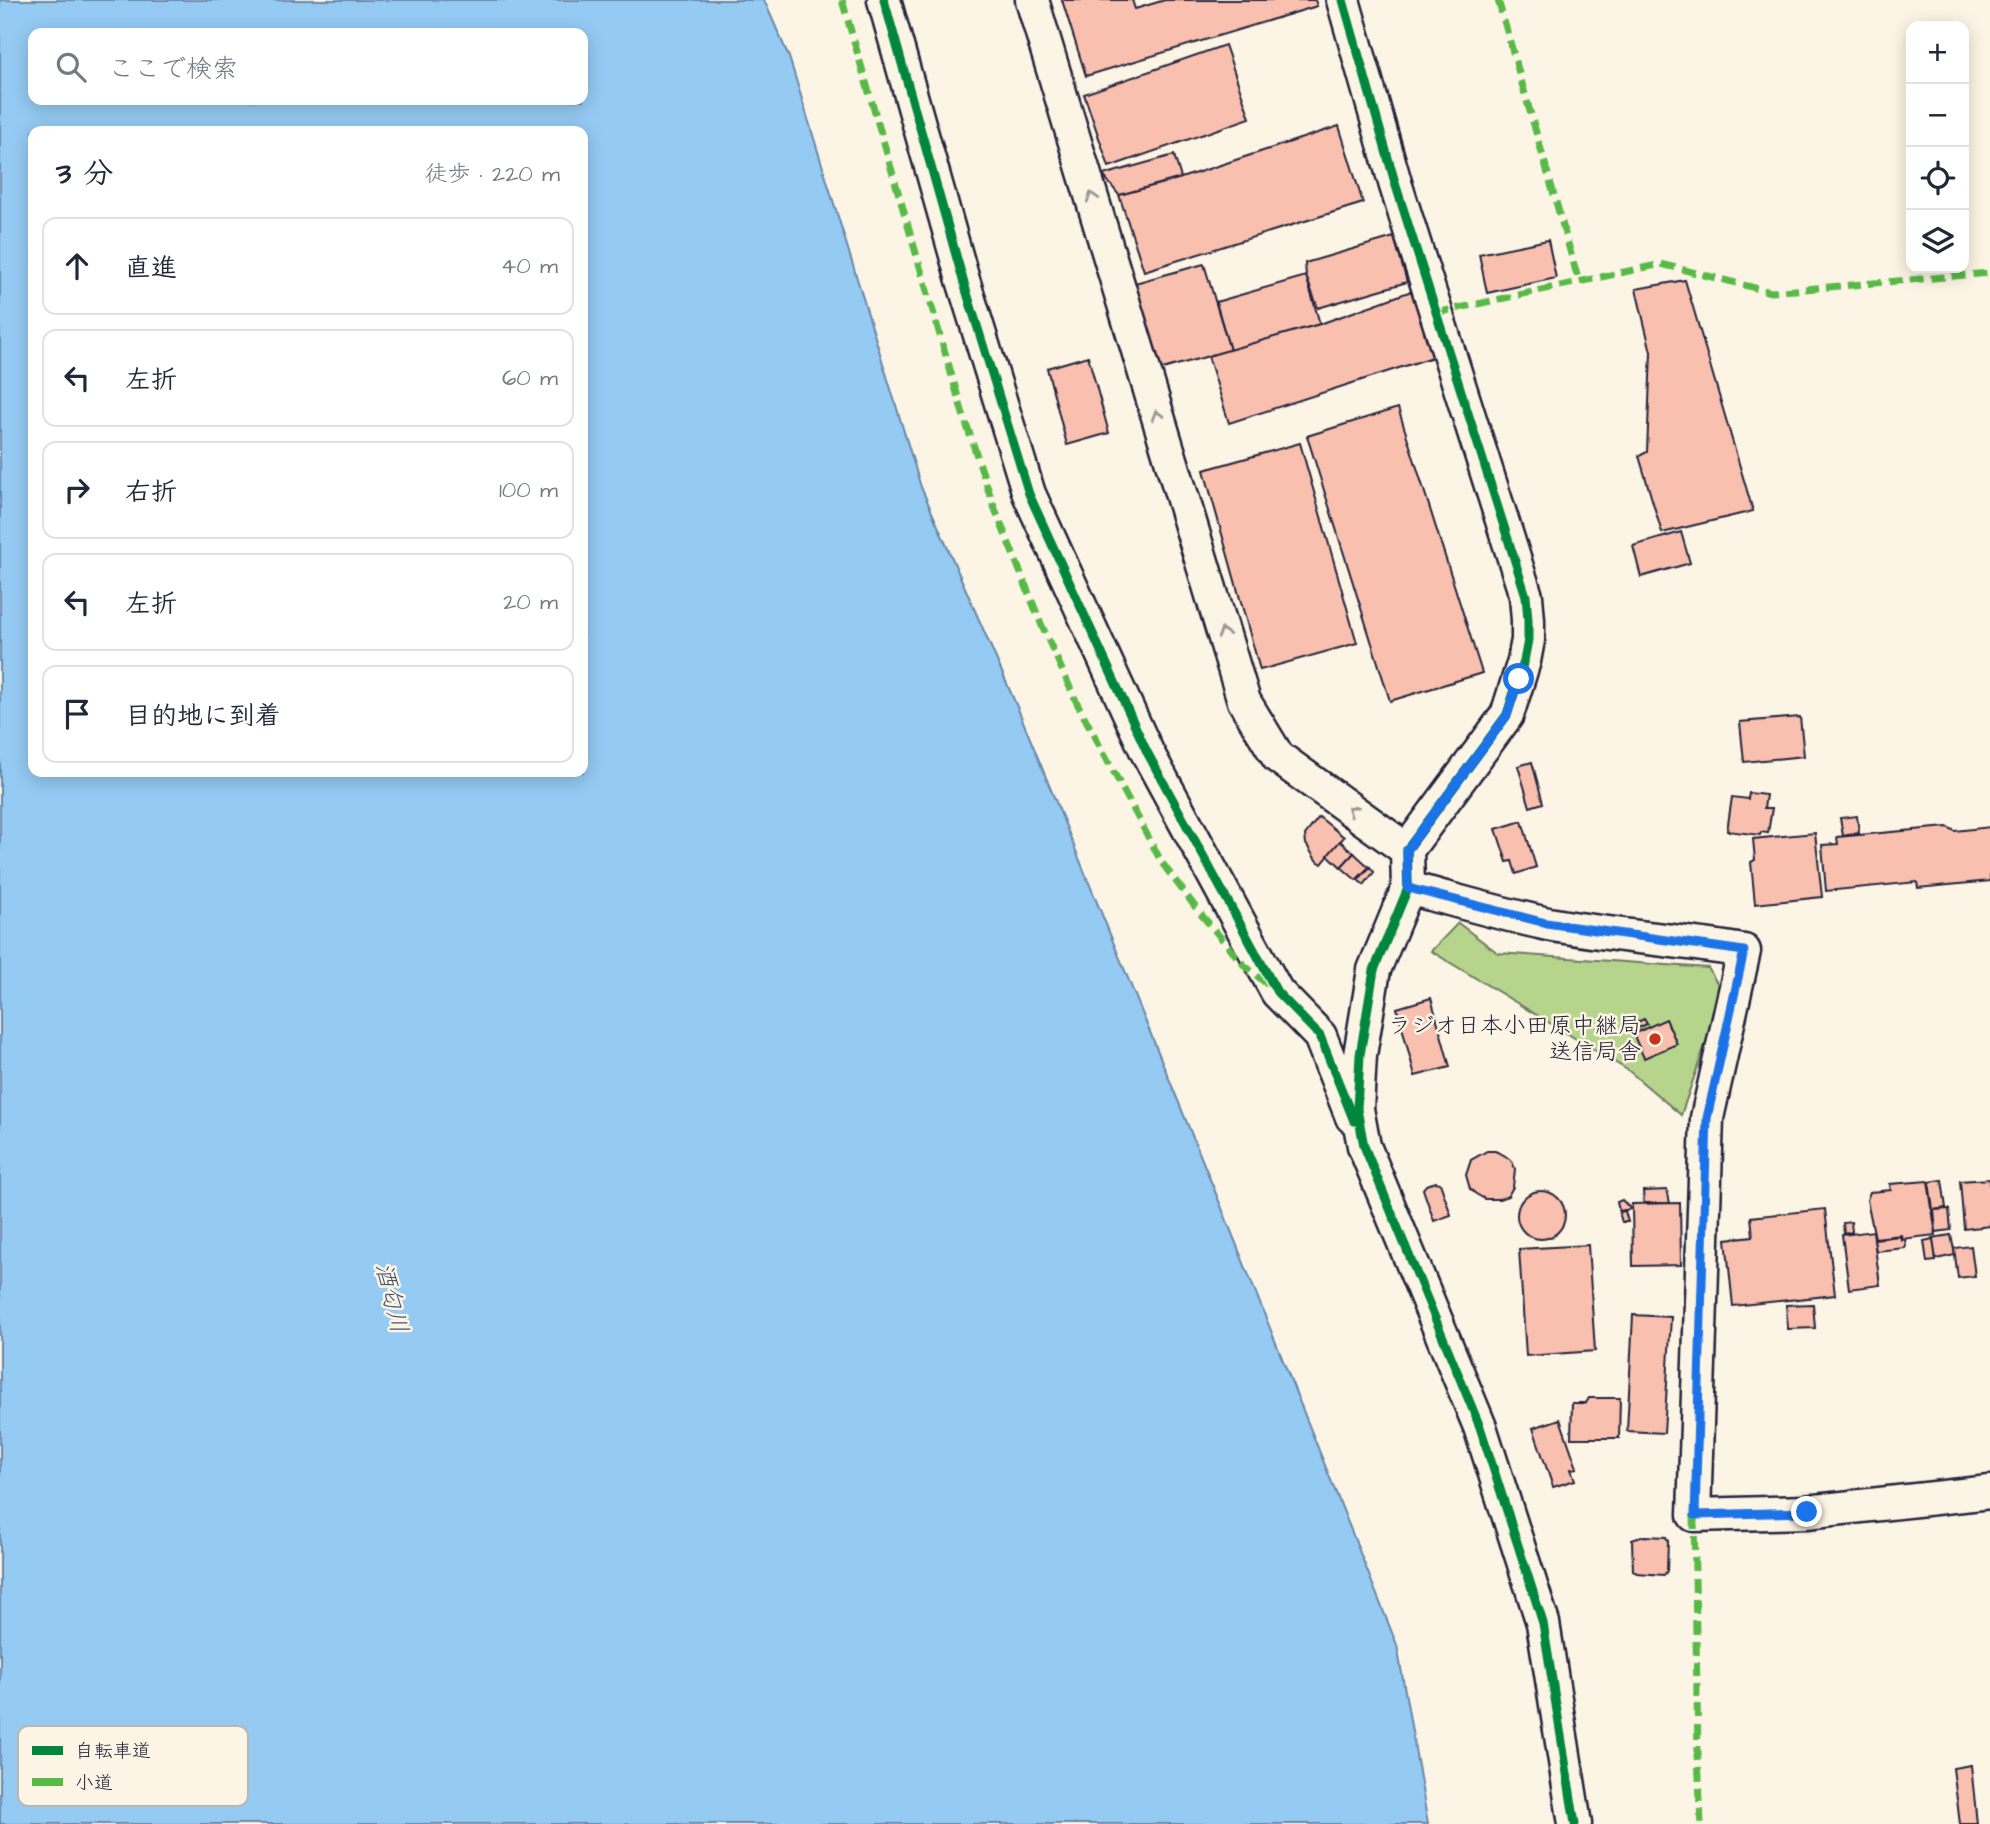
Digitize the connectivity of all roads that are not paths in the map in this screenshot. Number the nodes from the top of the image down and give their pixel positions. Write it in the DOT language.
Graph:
graph roads {
  1 [pos="884,0"];
  2 [pos="1032,0"];
  3 [pos="1343,0"];
  4 [pos="1407,850"];
  5 [pos="1408,888"];
  6 [pos="1364,1146"];
  7 [pos="1990,1492"];
  8 [pos="1576,1824"];
  1 -- 6 [label="street"];
  4 -- 2 [label="street, one-way"];
  3 -- 4 [label="street"];
  4 -- 5 [label="street"];
  5 -- 6 [label="street"];
  5 -- 7 [label="street"];
  6 -- 8 [label="street"];
}
